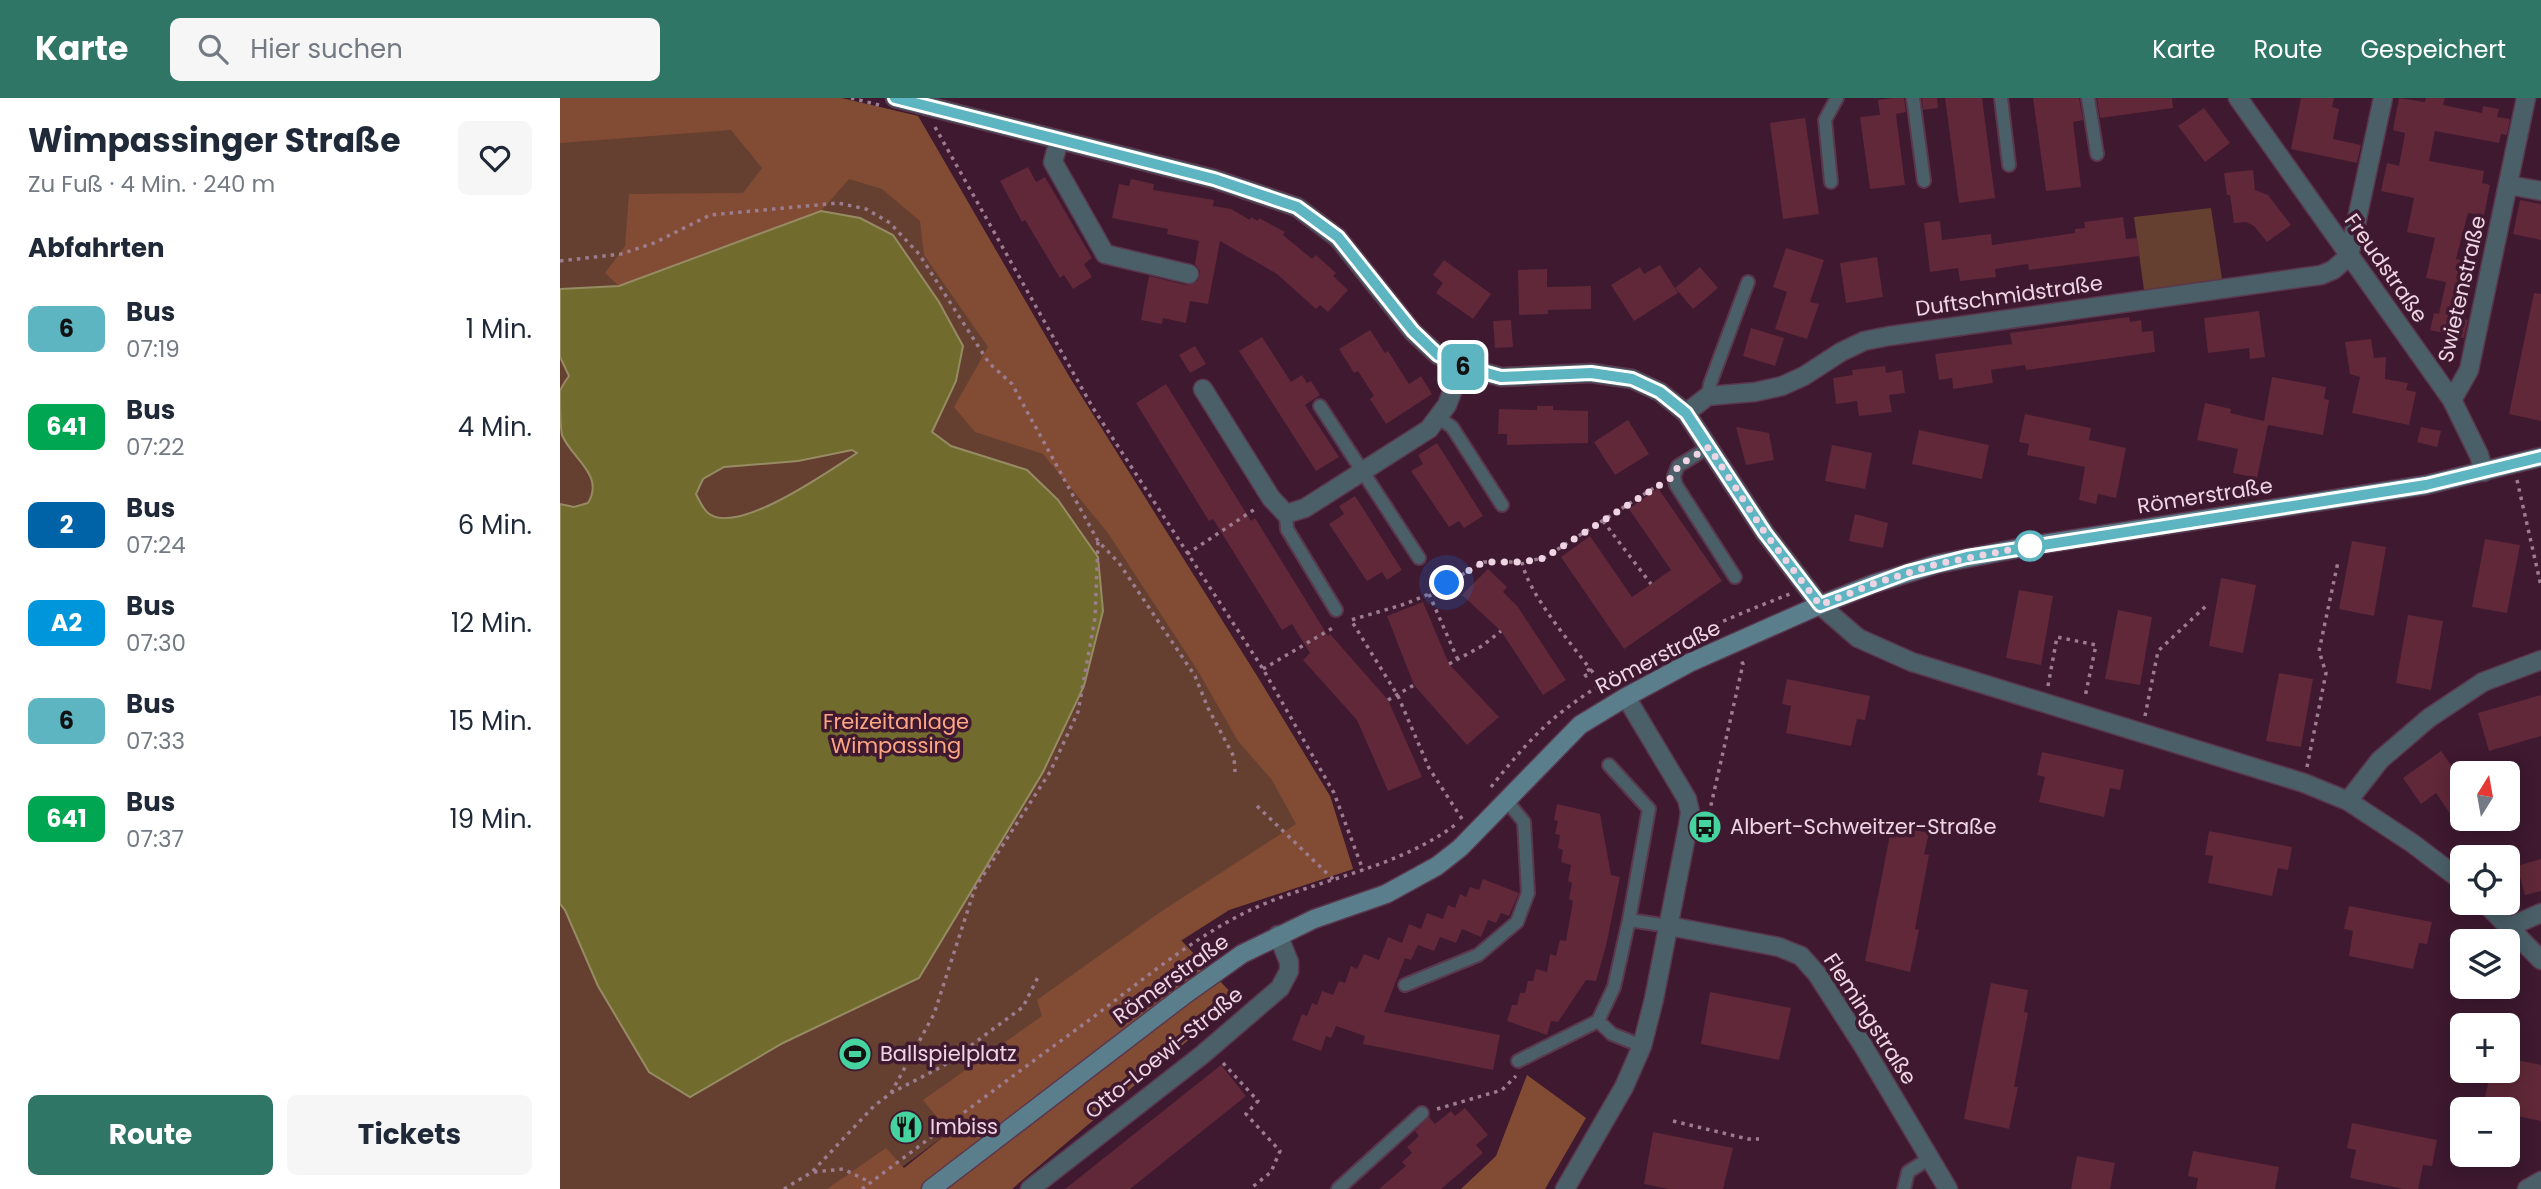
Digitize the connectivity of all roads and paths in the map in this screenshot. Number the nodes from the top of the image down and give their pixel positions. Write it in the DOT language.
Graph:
graph roads {
  1 [pos="850,98"];
  2 [pos="1837,98"];
  3 [pos="1913,98"];
  4 [pos="2001,98"];
  5 [pos="2088,98"];
  6 [pos="2238,98"];
  7 [pos="2383,98"];
  8 [pos="2526,98"];
  9 [pos="892,103"];
  10 [pos="929,116"];
  11 [pos="1059,140"];
  12 [pos="2096,154"];
  13 [pos="2009,165"];
  14 [pos="1924,181"];
  15 [pos="1831,182"];
  16 [pos="2508,185"];
  17 [pos="2541,191"];
  18 [pos="2349,256"];
  19 [pos="560,261"];
  20 [pos="1189,274"];
  21 [pos="1748,282"];
  22 [pos="1462,366"];
  23 [pos="1203,389"];
  24 [pos="1709,396"];
  25 [pos="2452,400"];
  26 [pos="1320,406"];
  27 [pos="1686,413"];
  28 [pos="1439,418"];
  29 [pos="1709,447"];
  30 [pos="2541,457"];
  31 [pos="2514,465"];
  32 [pos="1364,471"];
  33 [pos="2484,472"];
  34 [pos="1674,476"];
  35 [pos="1271,498"];
  36 [pos="1502,505"];
  37 [pos="1286,514"];
  38 [pos="1603,521"];
  39 [pos="1098,541"];
  40 [pos="1187,554"];
  41 [pos="1419,558"];
  42 [pos="1522,562"];
  43 [pos="2338,562"];
  44 [pos="1735,577"];
  45 [pos="1651,584"];
  46 [pos="2541,586"];
  47 [pos="1429,594"];
  48 [pos="1820,605"];
  49 [pos="2206,606"];
  50 [pos="1336,610"];
  51 [pos="1351,620"];
  52 [pos="1501,631"];
  53 [pos="1734,644"];
  54 [pos="1458,660"];
  55 [pos="2541,660"];
  56 [pos="1449,664"];
  57 [pos="1263,670"];
  58 [pos="1414,685"];
  59 [pos="1600,685"];
  60 [pos="1398,696"];
  61 [pos="1626,697"];
  62 [pos="1388,700"];
  63 [pos="2045,702"];
  64 [pos="2081,713"];
  65 [pos="2142,732"];
  66 [pos="1609,765"];
  67 [pos="1235,772"];
  68 [pos="2304,783"];
  69 [pos="1506,800"];
  70 [pos="2348,801"];
  71 [pos="1257,806"];
  72 [pos="1690,812"];
  73 [pos="1462,819"];
  74 [pos="1363,870"];
  75 [pos="2450,872"];
  76 [pos="1334,880"];
  77 [pos="2541,913"];
  78 [pos="2497,915"];
  79 [pos="1629,920"];
  80 [pos="1669,926"];
  81 [pos="2509,927"];
  82 [pos="1278,935"];
  83 [pos="2541,960"];
  84 [pos="1038,977"];
  85 [pos="1405,985"];
  86 [pos="1598,1021"];
  87 [pos="1642,1046"];
  88 [pos="1209,1048"];
  89 [pos="1518,1067"];
  90 [pos="891,1093"];
  91 [pos="1422,1113"];
  92 [pos="1673,1121"];
  93 [pos="1759,1139"];
  94 [pos="1930,1158"];
  95 [pos="812,1172"];
  96 [pos="2541,1181"];
  97 [pos="870,1183"];
  98 [pos="784,1189"];
  99 [pos="931,1189"];
  100 [pos="1030,1189"];
  101 [pos="1250,1189"];
  102 [pos="1338,1189"];
  103 [pos="1565,1189"];
  104 [pos="1904,1189"];
  105 [pos="1948,1189"];
  106 [pos="2527,1189"];
  1 -- 9 [label="path"];
  2 -- 15 [label="lane"];
  3 -- 14 [label="lane"];
  4 -- 13 [label="lane"];
  5 -- 12 [label="lane"];
  6 -- 18 [label="street, Freudstraße"];
  7 -- 18 [label="street"];
  8 -- 16 [label="street, Swietenstraße"];
  9 -- 11 [label="street"];
  10 -- 40 [label="path"];
  11 -- 20 [label="street"];
  11 -- 22 [label="street"];
  16 -- 17 [label="street"];
  16 -- 25 [label="street, Swietenstraße"];
  18 -- 24 [label="street, Duftschmidstraße"];
  18 -- 25 [label="street, Freudstraße"];
  19 -- 39 [label="path"];
  21 -- 24 [label="lane"];
  22 -- 27 [label="street"];
  22 -- 28 [label="street"];
  23 -- 35 [label="street"];
  24 -- 27 [label="street"];
  25 -- 33 [label="street, Freudstraße"];
  26 -- 32 [label="lane"];
  27 -- 29 [label="street"];
  28 -- 32 [label="street"];
  28 -- 36 [label="lane"];
  29 -- 34 [label="lane"];
  29 -- 48 [label="street"];
  30 -- 31 [label="main road, Römerstraße"];
  31 -- 33 [label="main road, Römerstraße"];
  31 -- 46 [label="path"];
  32 -- 37 [label="street"];
  32 -- 41 [label="lane"];
  33 -- 48 [label="main road, Römerstraße"];
  34 -- 38 [label="path"];
  34 -- 44 [label="lane"];
  35 -- 37 [label="street"];
  35 -- 40 [label="path"];
  37 -- 50 [label="lane"];
  38 -- 42 [label="path"];
  38 -- 45 [label="path"];
  39 -- 67 [label="path"];
  39 -- 90 [label="path"];
  40 -- 57 [label="path"];
  42 -- 47 [label="path"];
  42 -- 59 [label="path"];
  43 -- 68 [label="path"];
  47 -- 51 [label="path"];
  47 -- 54 [label="path"];
  48 -- 53 [label="main road, Römerstraße"];
  48 -- 63 [label="street"];
  49 -- 65 [label="path"];
  51 -- 57 [label="path"];
  51 -- 60 [label="path"];
  52 -- 54 [label="path"];
  53 -- 61 [label="main road, Römerstraße"];
  53 -- 72 [label="path"];
  54 -- 56 [label="path"];
  55 -- 70 [label="street"];
  57 -- 74 [label="path"];
  58 -- 60 [label="path"];
  60 -- 62 [label="path"];
  60 -- 73 [label="path"];
  61 -- 69 [label="main road, Römerstraße"];
  61 -- 72 [label="street"];
  63 -- 64 [label="street"];
  63 -- 64 [label="path"];
  64 -- 65 [label="street"];
  65 -- 68 [label="street"];
  66 -- 79 [label="lane"];
  68 -- 70 [label="street"];
  69 -- 82 [label="main road, Römerstraße"];
  69 -- 85 [label="lane"];
  70 -- 75 [label="street"];
  71 -- 76 [label="path"];
  72 -- 80 [label="street"];
  77 -- 81 [label="street"];
  78 -- 81 [label="street"];
  79 -- 80 [label="lane"];
  79 -- 86 [label="lane"];
  80 -- 87 [label="street"];
  80 -- 94 [label="street, Flemingstraße"];
  81 -- 83 [label="street"];
  82 -- 88 [label="street, Otto-Loewi-Straße"];
  82 -- 99 [label="main road, Römerstraße"];
  84 -- 90 [label="path"];
  86 -- 87 [label="lane"];
  86 -- 89 [label="lane"];
  87 -- 103 [label="street"];
  88 -- 100 [label="street, Otto-Loewi-Straße"];
  88 -- 101 [label="path"];
  89 -- 91 [label="path"];
  90 -- 95 [label="path"];
  91 -- 102 [label="lane"];
  92 -- 93 [label="path"];
  94 -- 104 [label="lane"];
  94 -- 105 [label="street, Flemingstraße"];
  95 -- 97 [label="path"];
  95 -- 98 [label="path"];
  96 -- 106 [label="street"];
}
